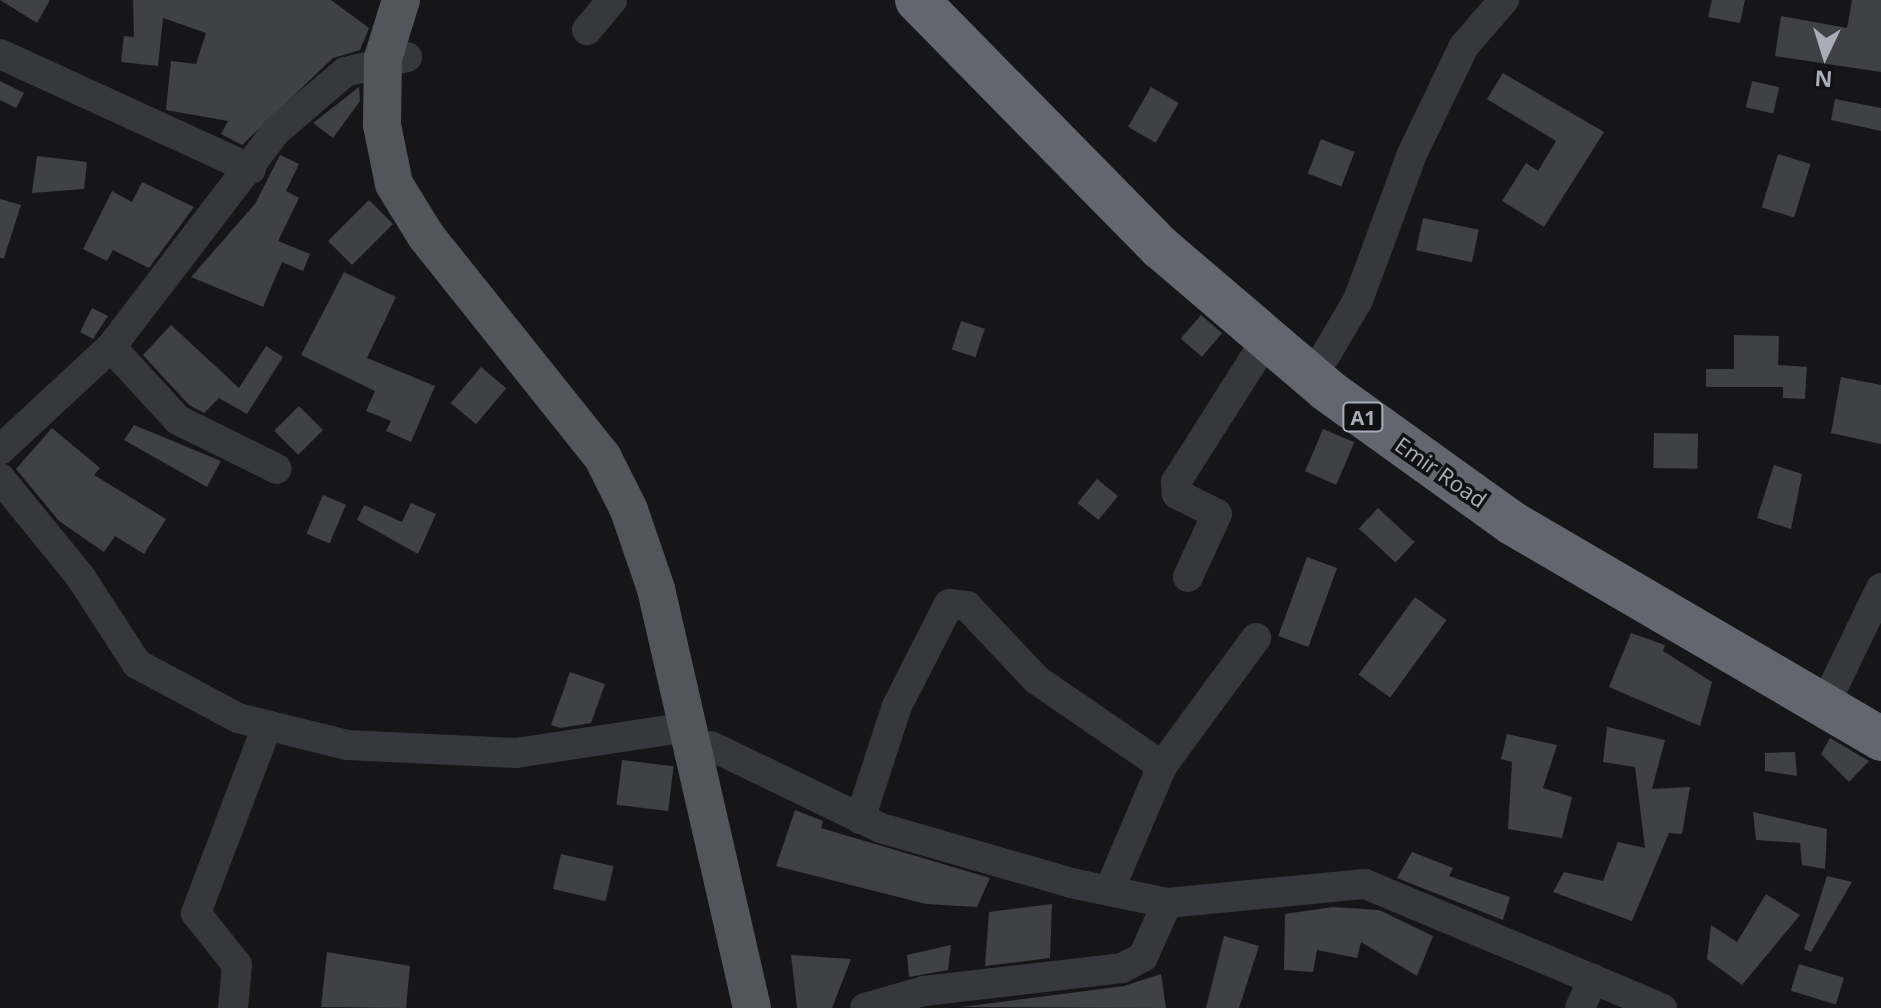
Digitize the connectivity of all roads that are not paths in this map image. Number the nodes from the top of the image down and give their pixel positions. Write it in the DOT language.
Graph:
graph roads {
  1 [pos="401,0"];
  2 [pos="426,0"];
  3 [pos="612,0"];
  4 [pos="917,0"];
  5 [pos="950,0"];
  6 [pos="1504,0"];
  7 [pos="587,30"];
  8 [pos="0,54"];
  9 [pos="395,58"];
  10 [pos="251,169"];
  11 [pos="1265,342"];
  12 [pos="111,347"];
  13 [pos="1325,356"];
  14 [pos="0,450"];
  15 [pos="277,469"];
  16 [pos="0,478"];
  17 [pos="1188,577"];
  18 [pos="1881,588"];
  19 [pos="1256,638"];
  20 [pos="1829,696"];
  21 [pos="1881,713"];
  22 [pos="267,726"];
  23 [pos="700,737"];
  24 [pos="1881,739"];
  25 [pos="1162,766"];
  26 [pos="860,819"];
  27 [pos="1109,891"];
  28 [pos="1167,903"];
  29 [pos="1593,979"];
  30 [pos="233,1008"];
  31 [pos="752,1008"];
  32 [pos="771,1008"];
  33 [pos="865,1008"];
  34 [pos="1580,1008"];
  35 [pos="1662,1008"];
  1 -- 9 [label="main road"];
  2 -- 9 [label="main road"];
  3 -- 7 [label="street"];
  4 -- 11 [label="highway, Emir Road / A1"];
  5 -- 13 [label="highway, Emir Road / A1"];
  6 -- 13 [label="street"];
  8 -- 10 [label="street"];
  9 -- 10 [label="street"];
  9 -- 23 [label="main road"];
  10 -- 12 [label="street"];
  11 -- 17 [label="street"];
  11 -- 20 [label="highway, Emir Road / A1"];
  12 -- 14 [label="street"];
  12 -- 15 [label="street"];
  13 -- 20 [label="highway, Emir Road / A1"];
  16 -- 22 [label="street"];
  18 -- 20 [label="street"];
  19 -- 25 [label="street"];
  20 -- 21 [label="highway, Emir Road / A1"];
  20 -- 24 [label="highway, Emir Road / A1"];
  22 -- 23 [label="street"];
  22 -- 30 [label="street"];
  23 -- 26 [label="street"];
  23 -- 31 [label="main road"];
  23 -- 32 [label="main road"];
  25 -- 26 [label="street"];
  25 -- 27 [label="street"];
  26 -- 27 [label="street"];
  27 -- 28 [label="street"];
  28 -- 29 [label="street"];
  28 -- 33 [label="street"];
  29 -- 34 [label="street"];
  29 -- 35 [label="street"];
}
